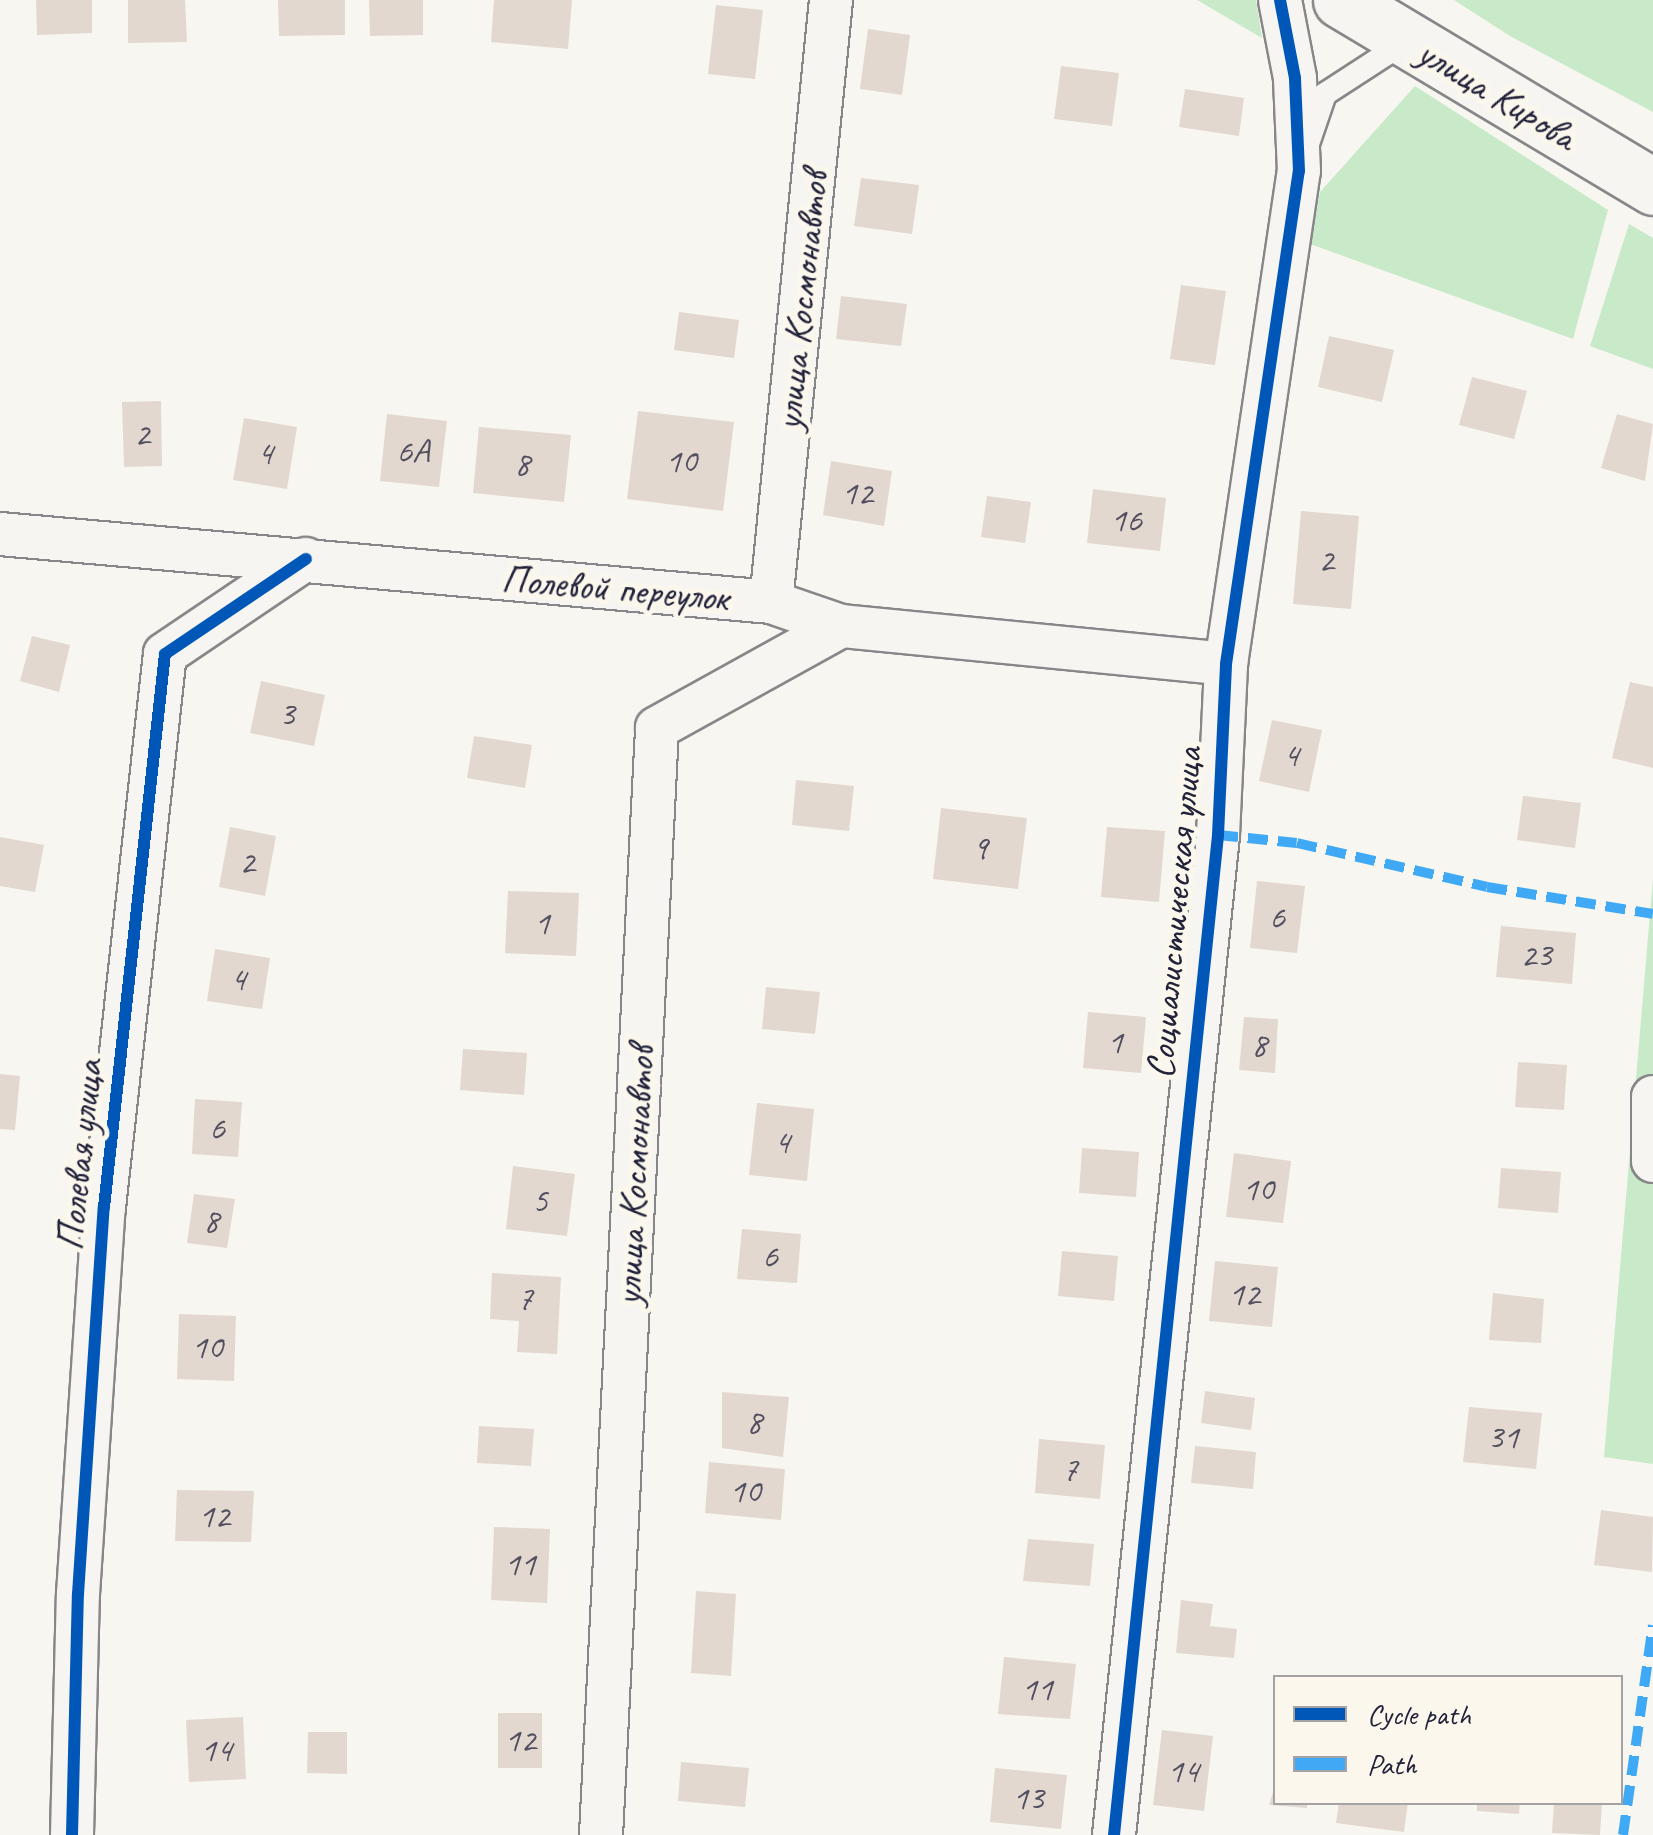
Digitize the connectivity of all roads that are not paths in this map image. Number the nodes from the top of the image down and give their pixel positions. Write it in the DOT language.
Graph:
graph roads {
  1 [pos="830,0"];
  2 [pos="1280,0"];
  3 [pos="1342,0"];
  4 [pos="1407,41"];
  5 [pos="1299,171"];
  6 [pos="1653,188"];
  7 [pos="0,534"];
  8 [pos="306,559"];
  9 [pos="771,602"];
  10 [pos="841,626"];
  11 [pos="1226,664"];
  12 [pos="1653,1096"];
  13 [pos="1653,1162"];
  14 [pos="72,1835"];
  15 [pos="601,1835"];
  16 [pos="1114,1835"];
  1 -- 9 [label="street, улица Космонавтов"];
  2 -- 5 [label="street, Социалистическая улица"];
  3 -- 4 [label="main road, улица Кирова"];
  4 -- 5 [label="lane"];
  4 -- 6 [label="main road, улица Кирова"];
  5 -- 11 [label="street, Социалистическая улица"];
  7 -- 8 [label="street, Полевой переулок"];
  8 -- 9 [label="street, Полевой переулок"];
  8 -- 14 [label="street, Полевая улица"];
  9 -- 10 [label="street, Полевой переулок"];
  10 -- 11 [label="street, Полевой переулок"];
  10 -- 15 [label="street, улица Космонавтов"];
  11 -- 16 [label="street, Социалистическая улица"];
  12 -- 13 [label="street"];
}
